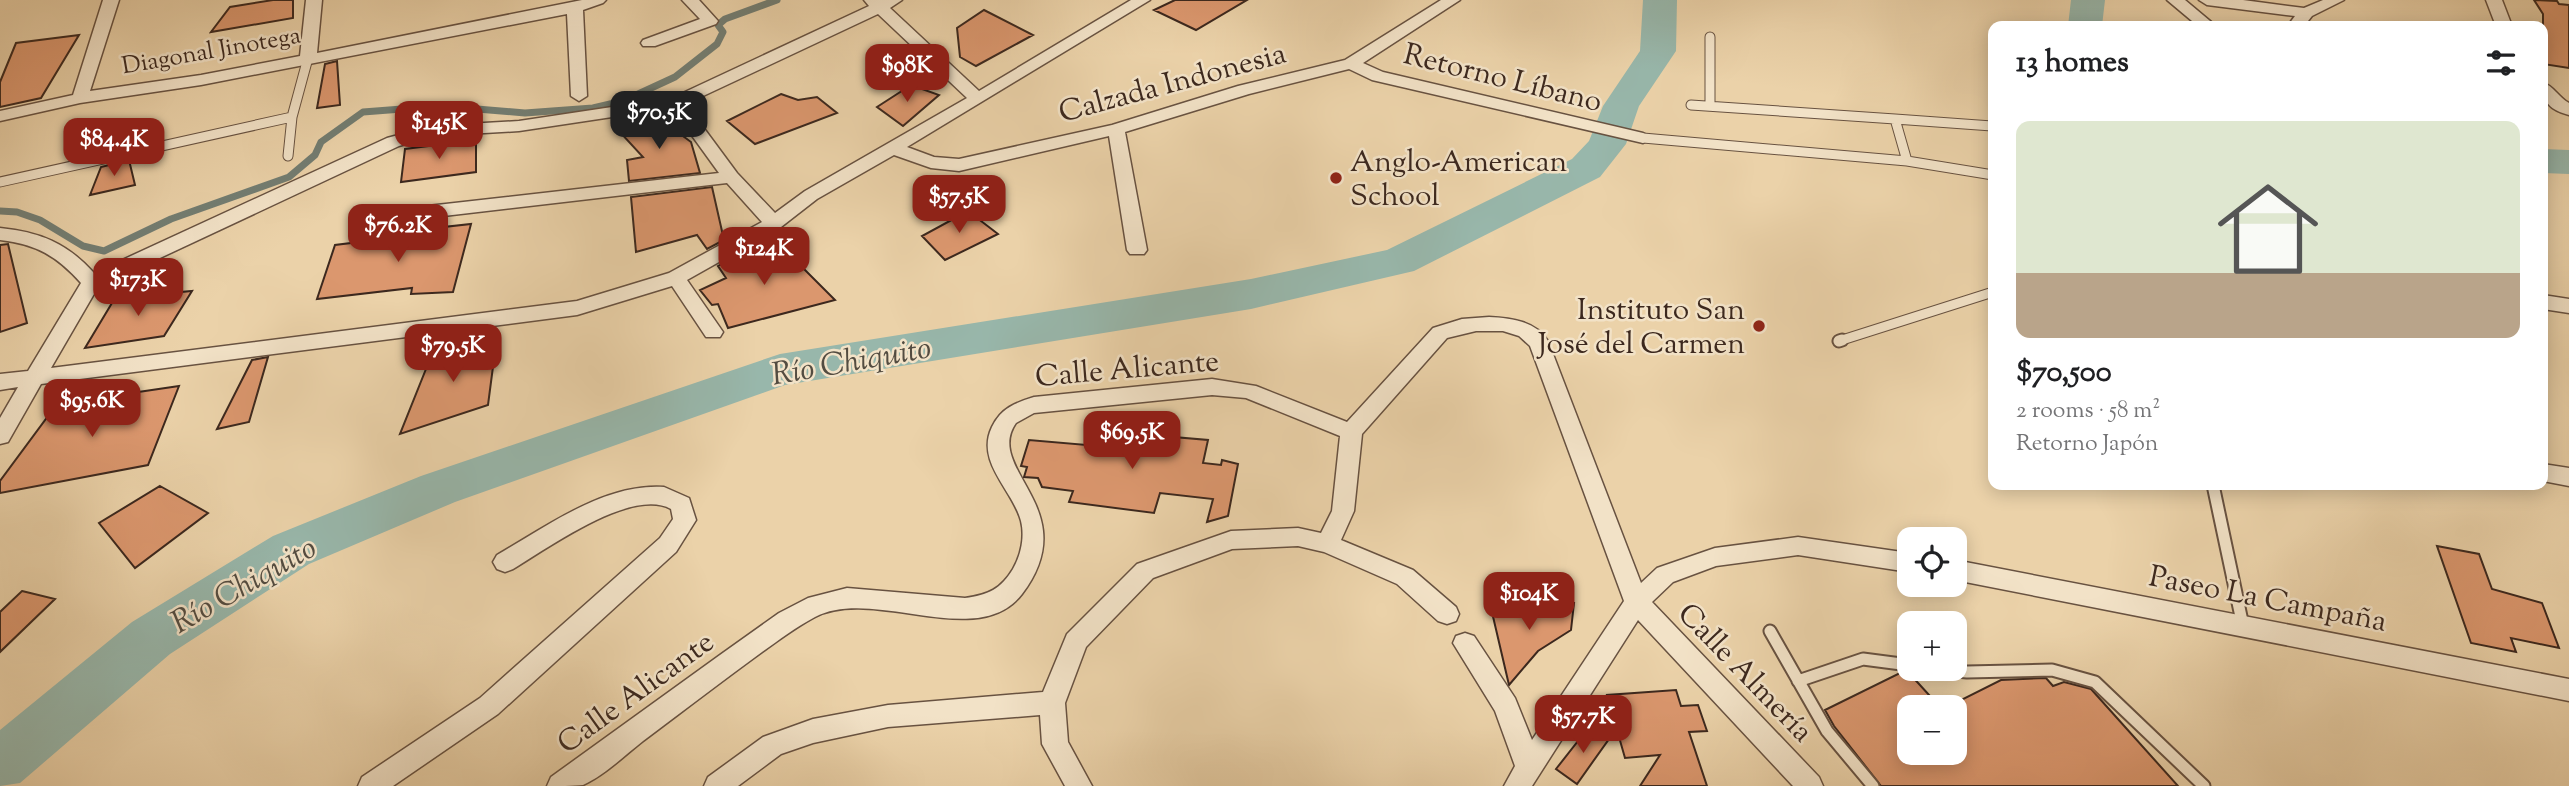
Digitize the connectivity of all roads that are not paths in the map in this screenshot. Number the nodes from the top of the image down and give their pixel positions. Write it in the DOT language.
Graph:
graph roads {
  1 [pos="111,0"];
  2 [pos="314,0"];
  3 [pos="598,0"];
  4 [pos="690,0"];
  5 [pos="1142,0"];
  6 [pos="1452,0"];
  7 [pos="2175,0"];
  8 [pos="2207,0"];
  9 [pos="2336,0"];
  10 [pos="2494,0"];
  11 [pos="881,2"];
  12 [pos="575,7"];
  13 [pos="2306,13"];
  14 [pos="2202,21"];
  15 [pos="2299,21"];
  16 [pos="2502,21"];
  17 [pos="1710,37"];
  18 [pos="649,43"];
  19 [pos="309,58"];
  20 [pos="1351,64"];
  21 [pos="2548,94"];
  22 [pos="579,96"];
  23 [pos="80,98"];
  24 [pos="978,99"];
  25 [pos="676,102"];
  26 [pos="1691,104"];
  27 [pos="1710,106"];
  28 [pos="2569,110"];
  29 [pos="0,116"];
  30 [pos="292,117"];
  31 [pos="1895,120"];
  32 [pos="1988,126"];
  33 [pos="1116,129"];
  34 [pos="1643,138"];
  35 [pos="892,148"];
  36 [pos="288,156"];
  37 [pos="1907,161"];
  38 [pos="1988,174"];
  39 [pos="731,177"];
  40 [pos="0,182"];
  41 [pos="401,215"];
  42 [pos="774,223"];
  43 [pos="0,234"];
  44 [pos="1137,250"];
  45 [pos="676,278"];
  46 [pos="90,282"];
  47 [pos="1988,294"];
  48 [pos="2548,303"];
  49 [pos="2569,306"];
  50 [pos="713,332"];
  51 [pos="1839,341"];
  52 [pos="37,377"];
  53 [pos="0,382"];
  54 [pos="1351,432"];
  55 [pos="0,436"];
  56 [pos="2548,473"];
  57 [pos="2569,477"];
  58 [pos="2214,490"];
  59 [pos="1328,544"];
  60 [pos="1897,560"];
  61 [pos="505,562"];
  62 [pos="1967,572"];
  63 [pos="1636,602"];
  64 [pos="1447,614"];
  65 [pos="2243,626"];
  66 [pos="1770,631"];
  67 [pos="1465,643"];
  68 [pos="1897,663"];
  69 [pos="1967,672"];
  70 [pos="1798,681"];
  71 [pos="2569,690"];
  72 [pos="1052,703"];
  73 [pos="1523,777"];
  74 [pos="1801,782"];
  75 [pos="371,786"];
  76 [pos="560,786"];
  77 [pos="717,786"];
  78 [pos="1079,786"];
  79 [pos="1873,786"];
  80 [pos="2204,786"];
  1 -- 23 [label="street"];
  2 -- 19 [label="street"];
  3 -- 12 [label="street, Diagonal Jinotega"];
  4 -- 18 [label="street"];
  5 -- 24 [label="street"];
  6 -- 20 [label="street, Calzada Indonesia"];
  7 -- 14 [label="street"];
  8 -- 13 [label="street"];
  9 -- 13 [label="street"];
  10 -- 16 [label="street"];
  11 -- 24 [label="street"];
  11 -- 25 [label="street"];
  12 -- 19 [label="street, Diagonal Jinotega"];
  12 -- 22 [label="street"];
  13 -- 15 [label="street"];
  17 -- 27 [label="lane"];
  19 -- 23 [label="street, Diagonal Jinotega"];
  19 -- 30 [label="lane"];
  20 -- 33 [label="street, Calzada Indonesia"];
  20 -- 34 [label="street, Retorno Líbano"];
  21 -- 28 [label="street"];
  23 -- 29 [label="street, Diagonal Jinotega"];
  24 -- 35 [label="street"];
  25 -- 39 [label="street"];
  25 -- 46 [label="street"];
  26 -- 27 [label="lane"];
  27 -- 31 [label="lane"];
  30 -- 36 [label="lane"];
  30 -- 40 [label="lane"];
  31 -- 32 [label="lane"];
  31 -- 37 [label="lane"];
  33 -- 35 [label="street, Calzada Indonesia"];
  33 -- 44 [label="street"];
  34 -- 37 [label="lane"];
  35 -- 42 [label="street"];
  37 -- 38 [label="lane"];
  39 -- 41 [label="street"];
  39 -- 42 [label="street"];
  42 -- 45 [label="street"];
  43 -- 46 [label="street"];
  45 -- 50 [label="street"];
  45 -- 52 [label="street"];
  46 -- 52 [label="street"];
  47 -- 51 [label="lane"];
  48 -- 49 [label="street"];
  52 -- 53 [label="street"];
  52 -- 55 [label="street"];
  54 -- 59 [label="street"];
  54 -- 63 [label="street"];
  54 -- 76 [label="street, Calle Alicante"];
  56 -- 57 [label="street"];
  58 -- 65 [label="lane"];
  59 -- 64 [label="street"];
  59 -- 72 [label="street"];
  60 -- 63 [label="street"];
  61 -- 75 [label="street"];
  62 -- 65 [label="street, Paseo La Campaña"];
  63 -- 73 [label="street"];
  63 -- 74 [label="street, Calle Almería"];
  65 -- 71 [label="street, Paseo La Campaña"];
  66 -- 70 [label="lane"];
  67 -- 73 [label="street"];
  68 -- 70 [label="lane"];
  69 -- 80 [label="lane"];
  70 -- 79 [label="lane"];
  72 -- 77 [label="street"];
  72 -- 78 [label="street"];
}
